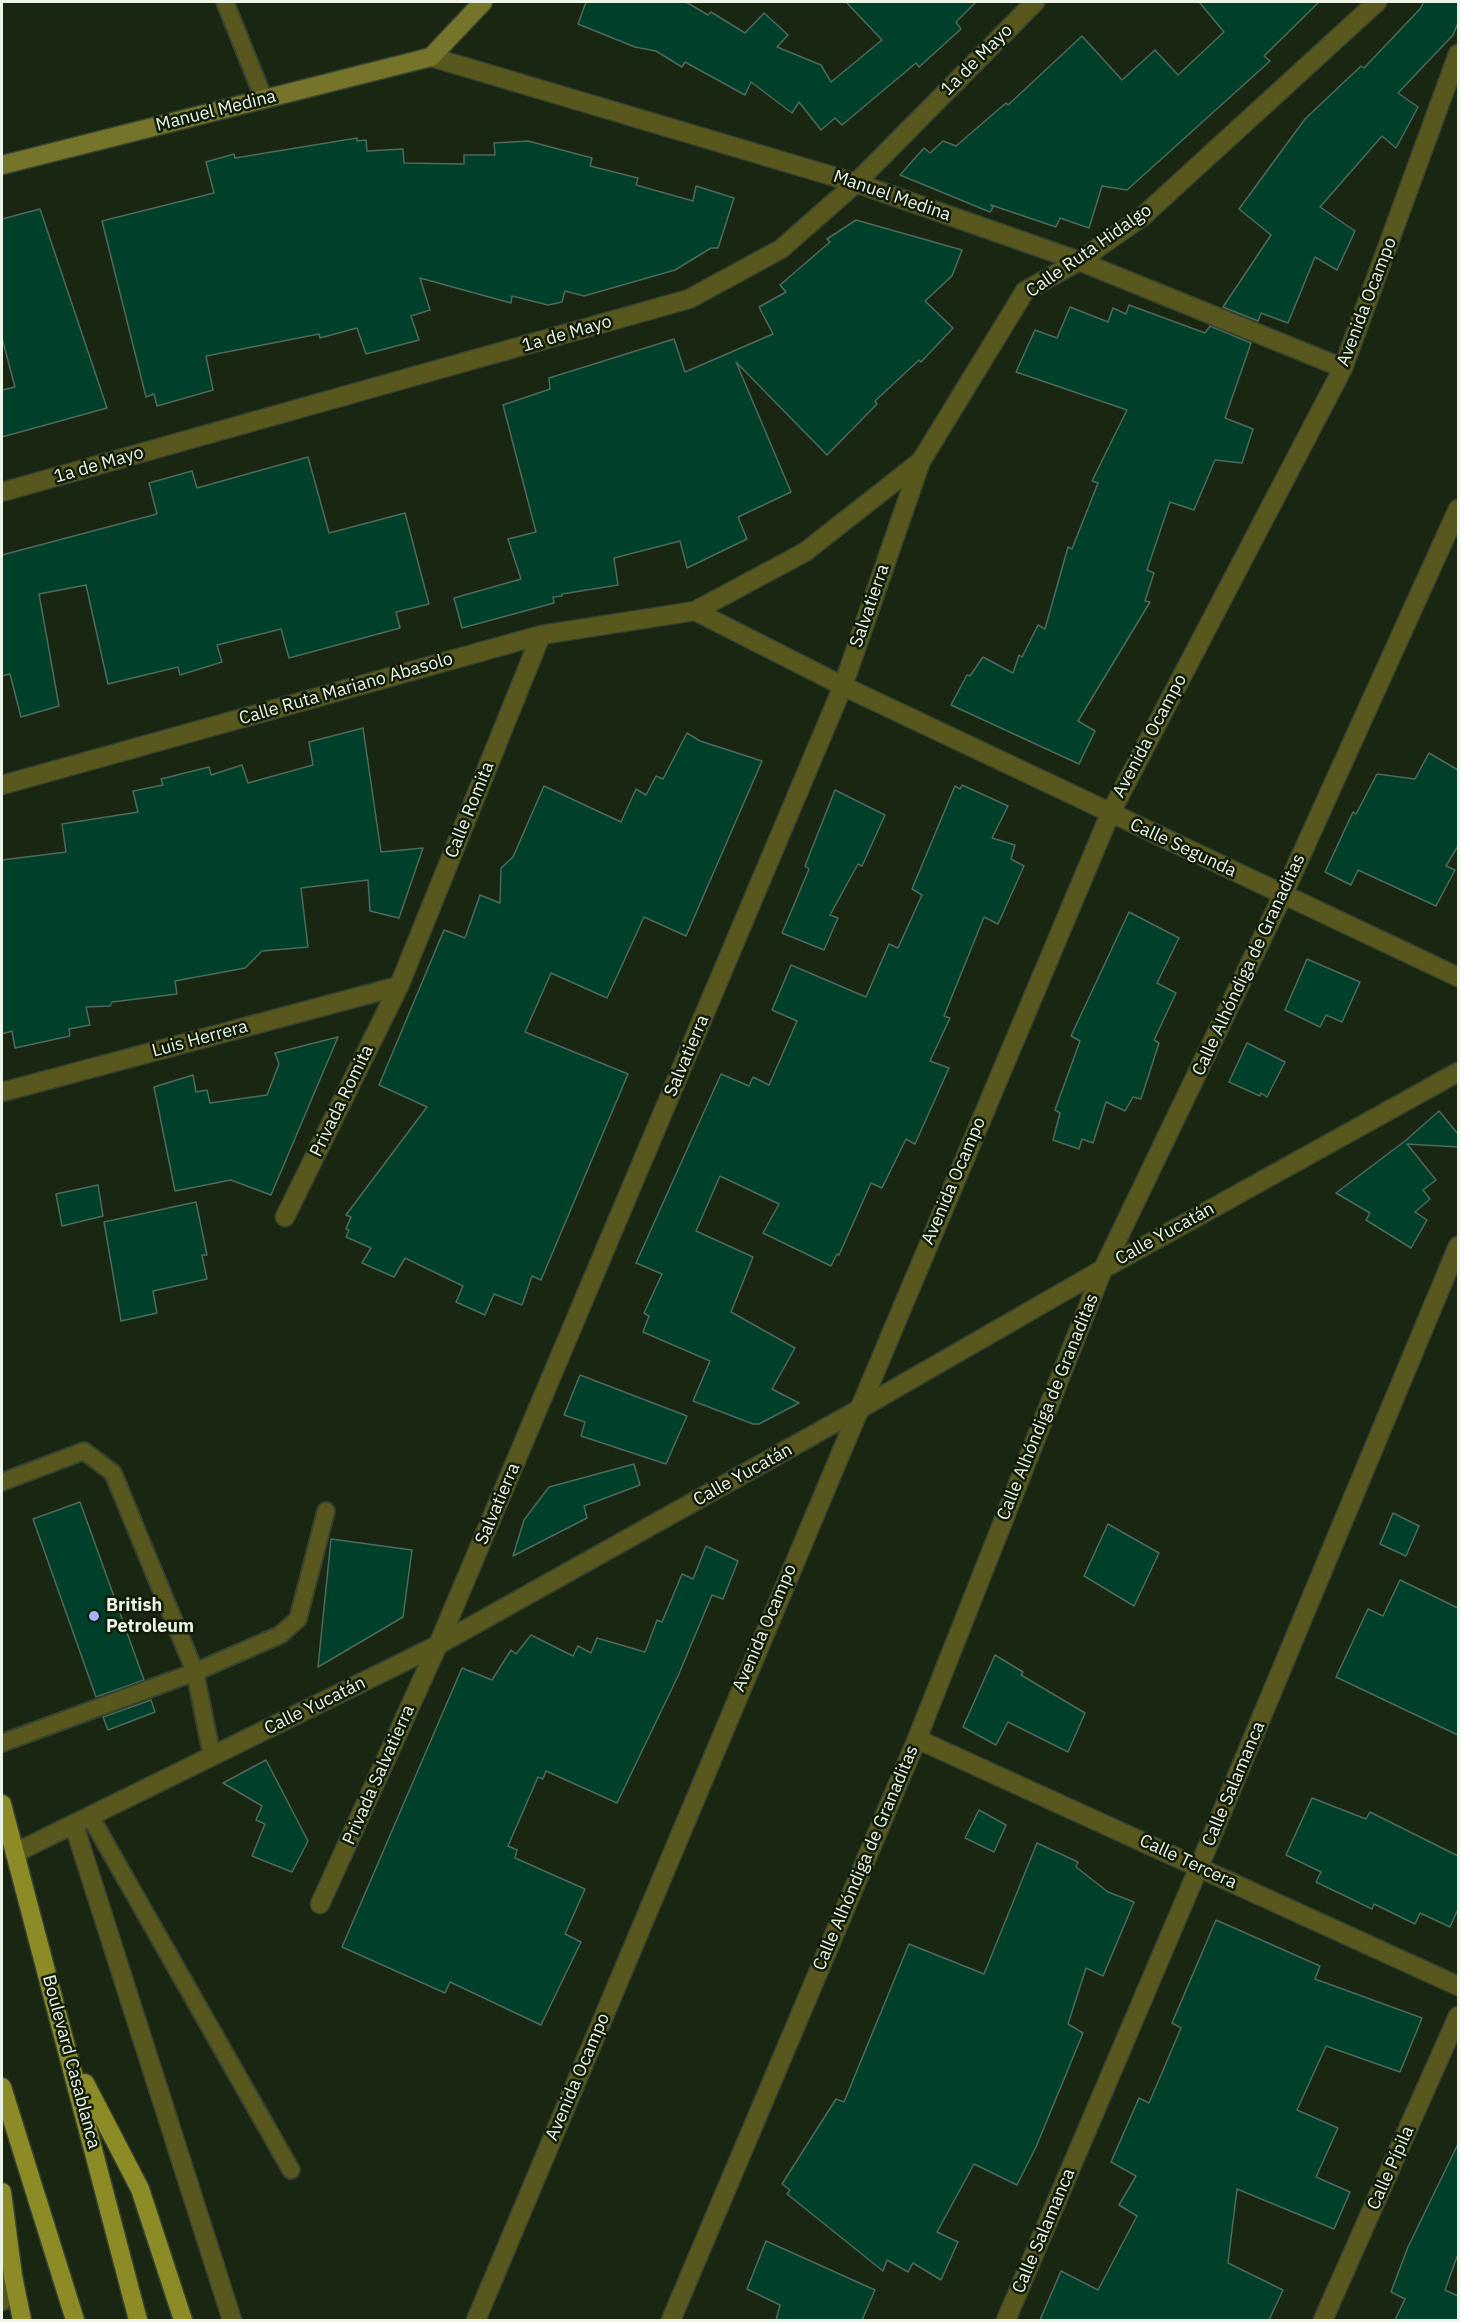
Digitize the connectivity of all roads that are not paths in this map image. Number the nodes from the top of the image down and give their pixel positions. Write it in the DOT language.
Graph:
graph roads {
  1 [pos="225,2"];
  2 [pos="483,2"];
  3 [pos="1035,2"];
  4 [pos="1377,2"];
  5 [pos="1458,54"];
  6 [pos="431,57"];
  7 [pos="264,99"];
  8 [pos="2,165"];
  9 [pos="856,183"];
  10 [pos="1078,261"];
  11 [pos="1343,368"];
  12 [pos="921,461"];
  13 [pos="2,492"];
  14 [pos="1458,509"];
  15 [pos="694,611"];
  16 [pos="541,635"];
  17 [pos="843,686"];
  18 [pos="2,785"];
  19 [pos="1110,814"];
  20 [pos="1283,895"];
  21 [pos="1458,977"];
  22 [pos="399,986"];
  23 [pos="1458,1072"];
  24 [pos="2,1092"];
  25 [pos="285,1217"];
  26 [pos="1458,1246"];
  27 [pos="1103,1269"];
  28 [pos="856,1411"];
  29 [pos="2,1482"];
  30 [pos="326,1511"];
  31 [pos="438,1645"];
  32 [pos="195,1672"];
  33 [pos="917,1739"];
  34 [pos="2,1743"];
  35 [pos="212,1756"];
  36 [pos="2,1804"];
  37 [pos="82,1820"];
  38 [pos="15,1853"];
  39 [pos="1199,1868"];
  40 [pos="320,1904"];
  41 [pos="1458,1986"];
  42 [pos="1458,2016"];
  43 [pos="70,2055"];
  44 [pos="2,2087"];
  45 [pos="291,2170"];
  46 [pos="2,2193"];
  47 [pos="13,2276"];
  48 [pos="2,2301"];
  49 [pos="20,2316"];
  50 [pos="75,2320"];
  51 [pos="138,2320"];
  52 [pos="183,2320"];
  53 [pos="232,2320"];
  54 [pos="476,2320"];
  55 [pos="671,2320"];
  56 [pos="1006,2320"];
  57 [pos="1323,2320"];
  1 -- 7 [label="lane"];
  2 -- 6 [label="street"];
  3 -- 9 [label="street, 1a de Mayo"];
  4 -- 10 [label="street, Calle Ruta Hidalgo"];
  5 -- 11 [label="street, Avenida Ocampo"];
  6 -- 7 [label="street, Manuel Medina"];
  6 -- 9 [label="street, Manuel Medina"];
  7 -- 8 [label="street, Manuel Medina"];
  9 -- 10 [label="street, Manuel Medina"];
  9 -- 13 [label="street, 1a de Mayo"];
  10 -- 11 [label="street, Manuel Medina"];
  10 -- 12 [label="street, Calle Ruta Hidalgo"];
  11 -- 19 [label="street, Avenida Ocampo"];
  12 -- 15 [label="street, Calle Ruta Mariano Abasolo"];
  12 -- 17 [label="street, Salvatierra"];
  14 -- 20 [label="street, Calle Alhóndiga de Granaditas"];
  15 -- 16 [label="street, Calle Ruta Mariano Abasolo"];
  15 -- 17 [label="street"];
  16 -- 18 [label="street, Calle Ruta Mariano Abasolo"];
  16 -- 22 [label="street, Calle Romita"];
  17 -- 19 [label="street, Calle Segunda"];
  17 -- 31 [label="street, Salvatierra"];
  19 -- 20 [label="street, Calle Segunda"];
  19 -- 28 [label="street, Avenida Ocampo"];
  20 -- 21 [label="street, Calle Segunda"];
  20 -- 27 [label="street, Calle Alhóndiga de Granaditas"];
  22 -- 24 [label="street, Luis Herrera"];
  22 -- 25 [label="street, Privada Romita"];
  23 -- 27 [label="street, Calle Yucatán"];
  26 -- 39 [label="street, Calle Salamanca"];
  27 -- 28 [label="street, Calle Yucatán"];
  27 -- 33 [label="street, Calle Alhóndiga de Granaditas"];
  28 -- 31 [label="street, Calle Yucatán"];
  28 -- 54 [label="street, Avenida Ocampo"];
  29 -- 32 [label="lane"];
  30 -- 32 [label="lane"];
  31 -- 35 [label="street, Calle Yucatán"];
  31 -- 40 [label="street, Privada Salvatierra"];
  32 -- 34 [label="lane"];
  32 -- 35 [label="lane"];
  33 -- 39 [label="street, Calle Tercera"];
  33 -- 55 [label="street, Calle Alhóndiga de Granaditas"];
  35 -- 37 [label="street, Calle Yucatán"];
  36 -- 38 [label="main road, Boulevard Casablanca"];
  37 -- 38 [label="street, Calle Yucatán"];
  37 -- 45 [label="lane"];
  37 -- 53 [label="street"];
  38 -- 43 [label="main road, Boulevard Casablanca"];
  39 -- 41 [label="street, Calle Tercera"];
  39 -- 56 [label="street, Calle Salamanca"];
  42 -- 57 [label="street, Calle Pípila"];
  43 -- 51 [label="main road, Boulevard Casablanca"];
  43 -- 52 [label="main road"];
  44 -- 50 [label="main road"];
  46 -- 47 [label="main road"];
  47 -- 48 [label="street"];
  47 -- 49 [label="main road"];
}
